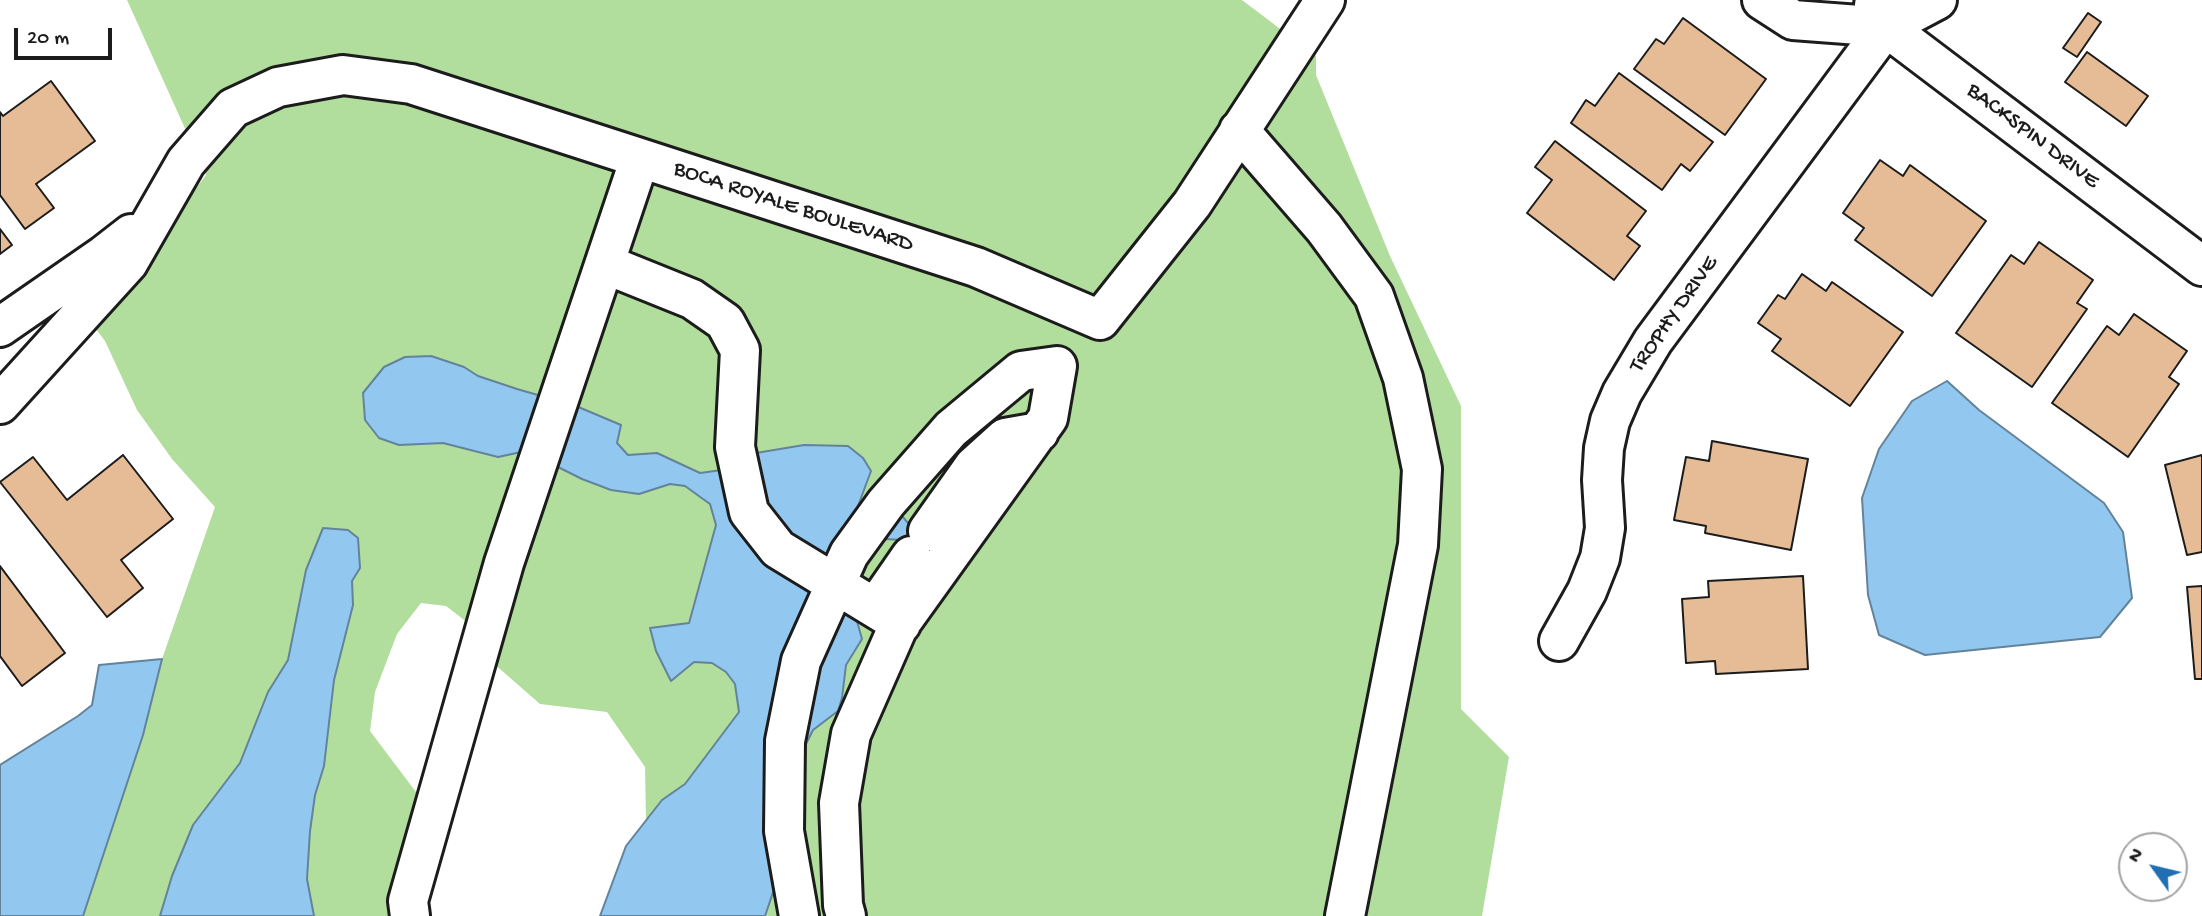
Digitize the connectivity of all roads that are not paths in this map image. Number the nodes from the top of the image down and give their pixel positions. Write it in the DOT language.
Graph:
graph roads {
  1 [pos="1325,0"];
  2 [pos="1762,0"];
  3 [pos="1937,0"];
  4 [pos="1883,9"];
  5 [pos="1239,130"];
  6 [pos="640,158"];
  7 [pos="154,215"];
  8 [pos="605,264"];
  9 [pos="2202,266"];
  10 [pos="1100,320"];
  11 [pos="0,327"];
  12 [pos="1057,366"];
  13 [pos="0,404"];
  14 [pos="1039,432"];
  15 [pos="939,444"];
  16 [pos="974,466"];
  17 [pos="836,584"];
  18 [pos="888,616"];
  19 [pos="1559,641"];
  20 [pos="410,916"];
  21 [pos="799,916"];
  22 [pos="846,916"];
  23 [pos="1345,916"];
  1 -- 5 [label="street"];
  2 -- 4 [label="street"];
  3 -- 4 [label="street, TROPHY DRIVE"];
  4 -- 9 [label="street, BACKSPIN DRIVE"];
  4 -- 19 [label="street, TROPHY DRIVE"];
  5 -- 10 [label="street"];
  5 -- 23 [label="street"];
  6 -- 7 [label="street, BOCA ROYALE BOULEVARD"];
  6 -- 8 [label="street"];
  6 -- 10 [label="street, BOCA ROYALE BOULEVARD"];
  7 -- 11 [label="street, BOCA ROYALE BOULEVARD"];
  7 -- 13 [label="street, BOCA ROYALE BOULEVARD"];
  8 -- 17 [label="street"];
  8 -- 20 [label="street"];
  10 -- 12 [label="street"];
  12 -- 14 [label="street"];
  12 -- 15 [label="street"];
  14 -- 16 [label="street"];
  14 -- 18 [label="street"];
  15 -- 16 [label="street"];
  15 -- 17 [label="street"];
  16 -- 18 [label="street"];
  17 -- 18 [label="street"];
  17 -- 21 [label="street"];
  18 -- 22 [label="street"];
}
